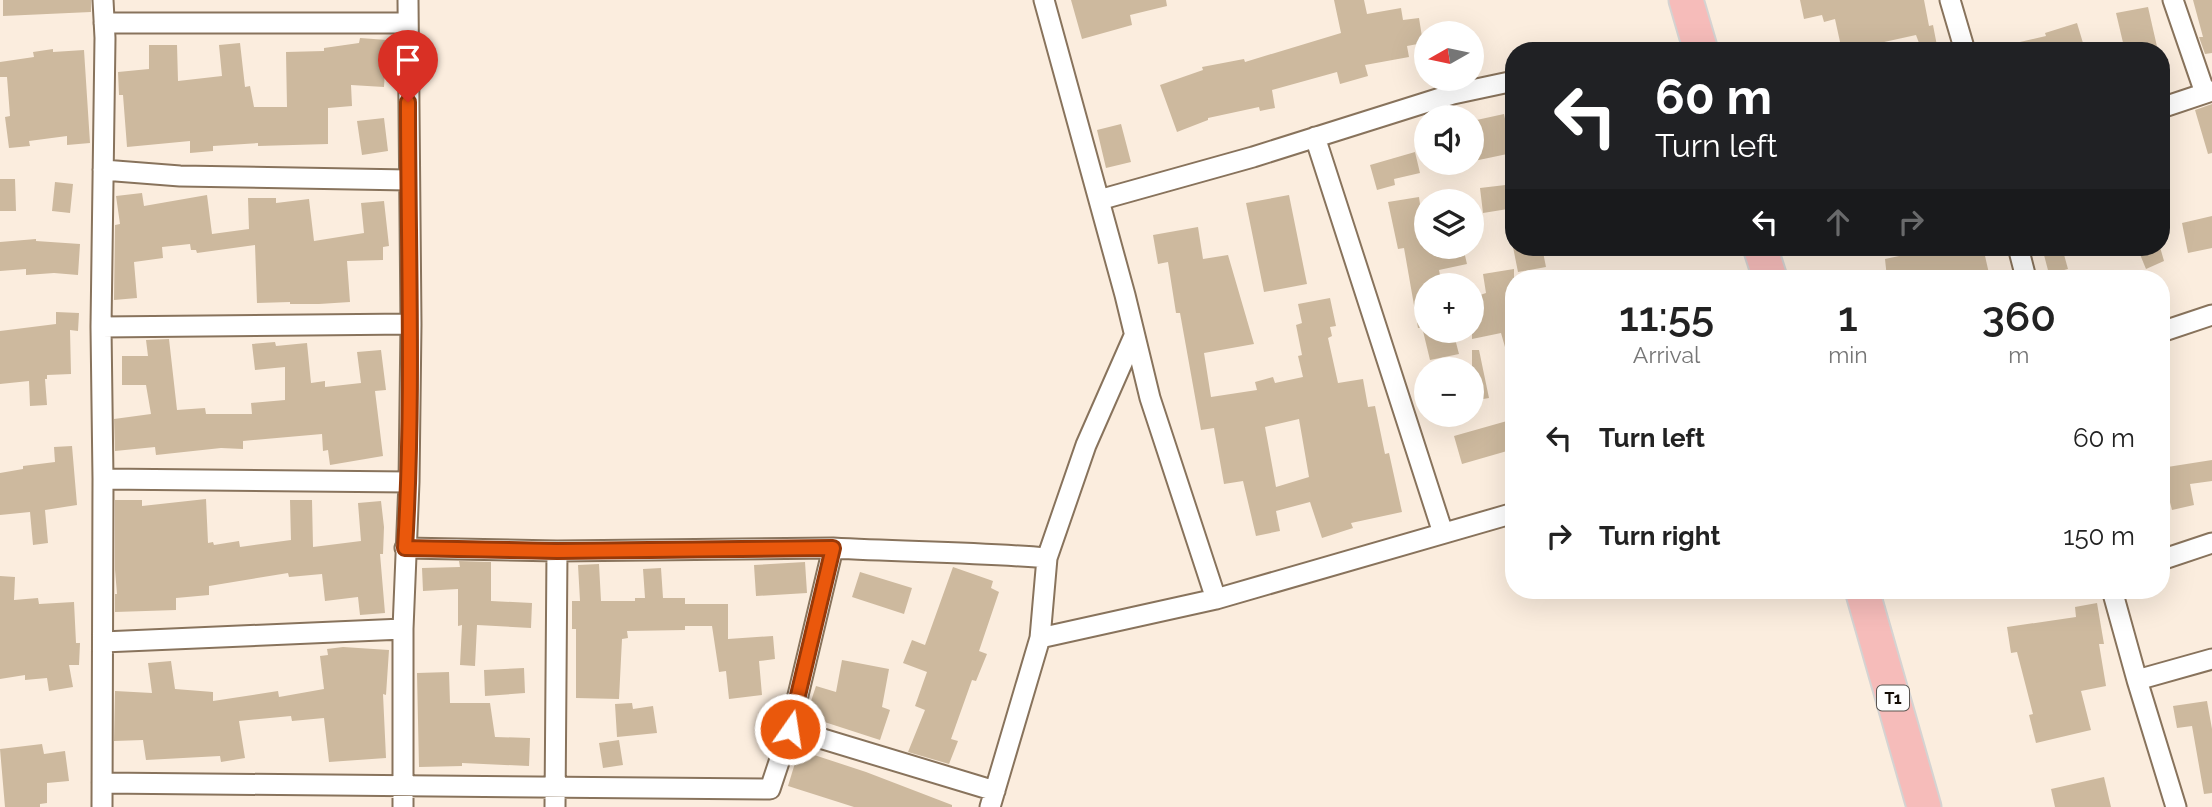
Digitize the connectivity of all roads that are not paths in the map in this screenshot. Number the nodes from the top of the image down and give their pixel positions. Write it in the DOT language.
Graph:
graph roads {
  1 [pos="103,0"];
  2 [pos="408,0"];
  3 [pos="1044,0"];
  4 [pos="1686,0"];
  5 [pos="1950,0"];
  6 [pos="2173,0"];
  7 [pos="104,23"];
  8 [pos="408,23"];
  9 [pos="1698,42"];
  10 [pos="1962,42"];
  11 [pos="1505,83"];
  12 [pos="2209,92"];
  13 [pos="2170,105"];
  14 [pos="1315,137"];
  15 [pos="103,170"];
  16 [pos="408,180"];
  17 [pos="1099,200"];
  18 [pos="2212,315"];
  19 [pos="411,324"];
  20 [pos="101,327"];
  21 [pos="2170,329"];
  22 [pos="1134,336"];
  23 [pos="103,479"];
  24 [pos="409,482"];
  25 [pos="1505,516"];
  26 [pos="1443,533"];
  27 [pos="2212,543"];
  28 [pos="405,548"];
  29 [pos="833,548"];
  30 [pos="557,551"];
  31 [pos="2170,557"];
  32 [pos="1047,558"];
  33 [pos="1216,599"];
  34 [pos="1865,599"];
  35 [pos="2114,599"];
  36 [pos="403,629"];
  37 [pos="1040,638"];
  38 [pos="103,642"];
  39 [pos="2212,659"];
  40 [pos="2137,680"];
  41 [pos="790,729"];
  42 [pos="102,783"];
  43 [pos="404,785"];
  44 [pos="555,786"];
  45 [pos="767,798"];
  46 [pos="992,799"];
  47 [pos="102,807"];
  48 [pos="403,807"];
  49 [pos="555,807"];
  50 [pos="1924,807"];
  51 [pos="2176,807"];
  1 -- 7 [label="street"];
  2 -- 8 [label="street"];
  3 -- 17 [label="street"];
  4 -- 9 [label="highway"];
  5 -- 10 [label="street"];
  6 -- 12 [label="street"];
  7 -- 8 [label="street"];
  7 -- 15 [label="street"];
  8 -- 16 [label="street"];
  11 -- 14 [label="street"];
  12 -- 13 [label="street"];
  14 -- 17 [label="street"];
  14 -- 26 [label="street"];
  15 -- 16 [label="street"];
  15 -- 20 [label="street"];
  16 -- 19 [label="street"];
  17 -- 22 [label="street"];
  18 -- 21 [label="street"];
  19 -- 20 [label="street"];
  19 -- 24 [label="street"];
  20 -- 23 [label="street"];
  22 -- 32 [label="street"];
  22 -- 33 [label="street"];
  23 -- 24 [label="street"];
  23 -- 38 [label="street"];
  24 -- 28 [label="street"];
  25 -- 26 [label="street"];
  26 -- 33 [label="street"];
  27 -- 31 [label="street"];
  28 -- 30 [label="street"];
  28 -- 36 [label="street"];
  29 -- 30 [label="street"];
  29 -- 32 [label="street"];
  29 -- 41 [label="street"];
  30 -- 44 [label="street"];
  32 -- 37 [label="street"];
  33 -- 37 [label="street"];
  34 -- 50 [label="highway, T1"];
  35 -- 40 [label="street"];
  36 -- 38 [label="street"];
  36 -- 43 [label="street"];
  37 -- 46 [label="street"];
  38 -- 42 [label="street"];
  39 -- 40 [label="street"];
  40 -- 51 [label="street"];
  41 -- 45 [label="street"];
  41 -- 46 [label="street"];
  42 -- 43 [label="street"];
  42 -- 47 [label="street"];
  43 -- 44 [label="street"];
  43 -- 48 [label="street"];
  44 -- 45 [label="street"];
  44 -- 49 [label="street"];
}
